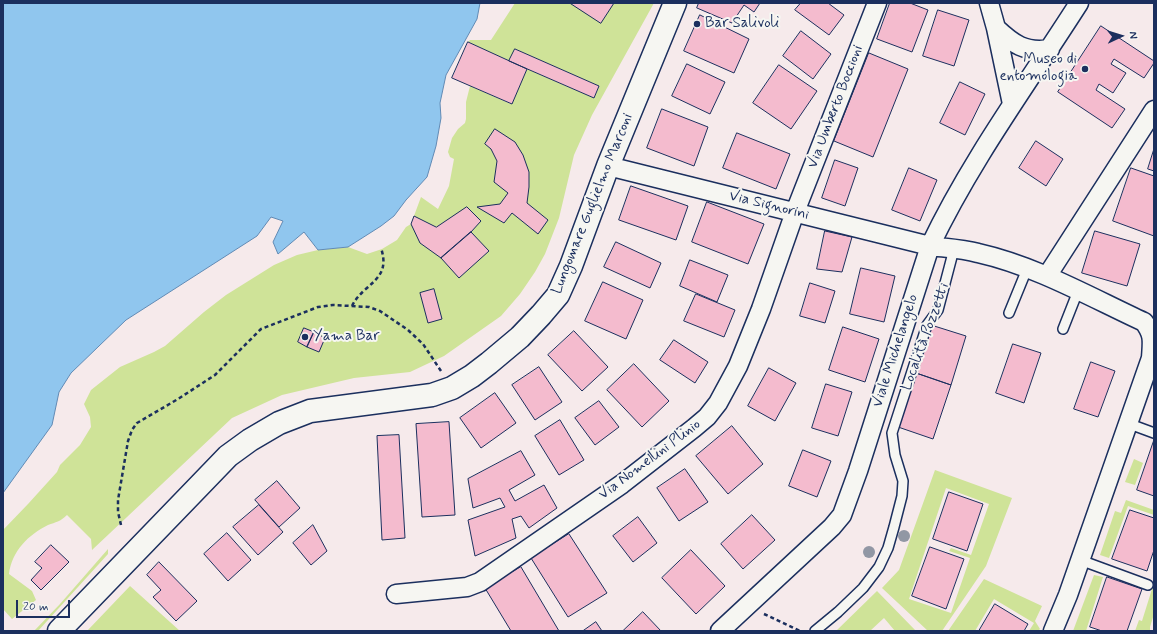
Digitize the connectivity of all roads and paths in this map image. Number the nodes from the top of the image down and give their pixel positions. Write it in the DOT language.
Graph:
graph roads {
  1 [pos="675,3"];
  2 [pos="877,3"];
  3 [pos="989,3"];
  4 [pos="1079,3"];
  5 [pos="996,28"];
  6 [pos="1050,49"];
  7 [pos="1012,104"];
  8 [pos="1154,110"];
  9 [pos="608,166"];
  10 [pos="796,212"];
  11 [pos="930,246"];
  12 [pos="381,248"];
  13 [pos="954,249"];
  14 [pos="1027,269"];
  15 [pos="1047,276"];
  16 [pos="1078,291"];
  17 [pos="352,306"];
  18 [pos="1009,313"];
  19 [pos="1152,328"];
  20 [pos="1063,329"];
  21 [pos="452,388"];
  22 [pos="1128,423"];
  23 [pos="1154,433"];
  24 [pos="122,525"];
  25 [pos="1080,560"];
  26 [pos="1148,585"];
  27 [pos="396,594"];
  28 [pos="758,612"];
  29 [pos="59,631"];
  30 [pos="720,631"];
  31 [pos="800,631"];
  32 [pos="815,631"];
  33 [pos="1053,631"];
  1 -- 9 [label="street, Lungomare Guglielmo Marconi"];
  2 -- 10 [label="street, Via Umberto Boccioni"];
  3 -- 5 [label="street"];
  4 -- 6 [label="street, Viale Michelangelo"];
  5 -- 6 [label="street"];
  5 -- 7 [label="street"];
  6 -- 7 [label="street, Viale Michelangelo"];
  7 -- 11 [label="street, Viale Michelangelo"];
  8 -- 15 [label="street"];
  9 -- 10 [label="street, Via Signorini"];
  9 -- 21 [label="street, Lungomare Guglielmo Marconi"];
  10 -- 11 [label="street, Via Signorini"];
  10 -- 27 [label="street, Via Nomellini Plinio"];
  11 -- 13 [label="street"];
  11 -- 30 [label="street, Viale Michelangelo"];
  12 -- 17 [label="path"];
  13 -- 14 [label="street"];
  13 -- 32 [label="lane, Località Pozzetti"];
  14 -- 15 [label="street"];
  14 -- 18 [label="lane"];
  15 -- 16 [label="street"];
  16 -- 19 [label="street"];
  16 -- 20 [label="lane"];
  17 -- 21 [label="path"];
  17 -- 24 [label="path"];
  19 -- 22 [label="street"];
  21 -- 29 [label="street, Lungomare Guglielmo Marconi"];
  22 -- 23 [label="lane"];
  22 -- 25 [label="street"];
  25 -- 26 [label="lane"];
  25 -- 33 [label="street"];
  28 -- 31 [label="path"];
}
